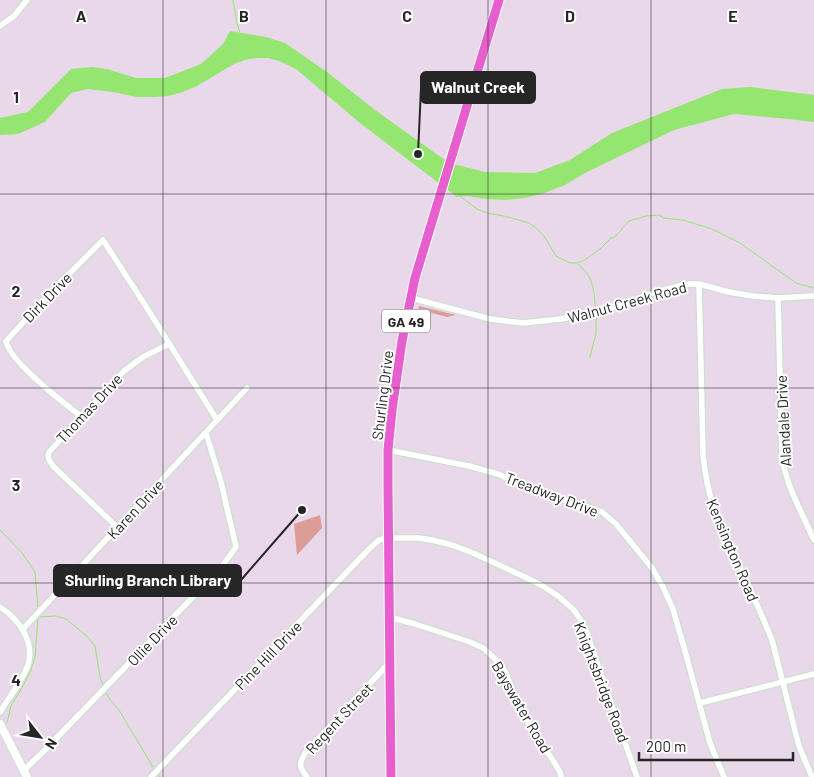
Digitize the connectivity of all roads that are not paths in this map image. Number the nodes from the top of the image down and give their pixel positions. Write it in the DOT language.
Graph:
graph roads {
  1 [pos="27,0"];
  2 [pos="499,0"];
  3 [pos="0,26"];
  4 [pos="699,284"];
  5 [pos="814,296"];
  6 [pos="411,298"];
  7 [pos="778,298"];
  8 [pos="169,344"];
  9 [pos="247,388"];
  10 [pos="82,417"];
  11 [pos="217,420"];
  12 [pos="206,432"];
  13 [pos="388,450"];
  14 [pos="117,527"];
  15 [pos="388,538"];
  16 [pos="814,540"];
  17 [pos="0,607"];
  18 [pos="389,617"];
  19 [pos="23,629"];
  20 [pos="390,662"];
  21 [pos="814,674"];
  22 [pos="782,682"];
  23 [pos="700,703"];
  24 [pos="0,712"];
  25 [pos="0,724"];
  26 [pos="25,774"];
  27 [pos="151,777"];
  28 [pos="307,777"];
  29 [pos="391,777"];
  30 [pos="560,777"];
  31 [pos="637,777"];
  32 [pos="724,777"];
  33 [pos="812,777"];
  1 -- 3 [label="street"];
  2 -- 6 [label="main road, Shurling Drive / GA 49"];
  4 -- 6 [label="street, Walnut Creek Road"];
  4 -- 7 [label="street, Walnut Creek Road"];
  4 -- 22 [label="street, Kensington Road"];
  5 -- 7 [label="street, Walnut Creek Road"];
  6 -- 13 [label="main road, Shurling Drive / GA 49"];
  7 -- 16 [label="street, Alandale Drive"];
  8 -- 10 [label="street, Thomas Drive"];
  8 -- 10 [label="street, Dirk Drive"];
  8 -- 11 [label="street"];
  9 -- 11 [label="street, Karen Drive"];
  10 -- 14 [label="street, Thomas Drive"];
  11 -- 12 [label="street, Karen Drive"];
  12 -- 14 [label="street, Karen Drive"];
  12 -- 26 [label="street, Ollie Drive"];
  13 -- 15 [label="main road, Shurling Drive / GA 49"];
  13 -- 23 [label="street, Treadway Drive"];
  14 -- 19 [label="street, Karen Drive"];
  15 -- 18 [label="main road, Shurling Drive / GA 49"];
  15 -- 27 [label="street, Pine Hill Drive"];
  15 -- 31 [label="street, Knightsbridge Road"];
  17 -- 19 [label="street"];
  18 -- 20 [label="main road, Shurling Drive / GA 49"];
  18 -- 30 [label="street, Bayswater Road"];
  19 -- 24 [label="street"];
  20 -- 28 [label="street, Regent Street"];
  20 -- 29 [label="main road, Shurling Drive / GA 49"];
  21 -- 22 [label="street"];
  22 -- 23 [label="street"];
  22 -- 33 [label="street, Kensington Road"];
  23 -- 32 [label="street, Treadway Drive"];
  25 -- 26 [label="street"];
}
